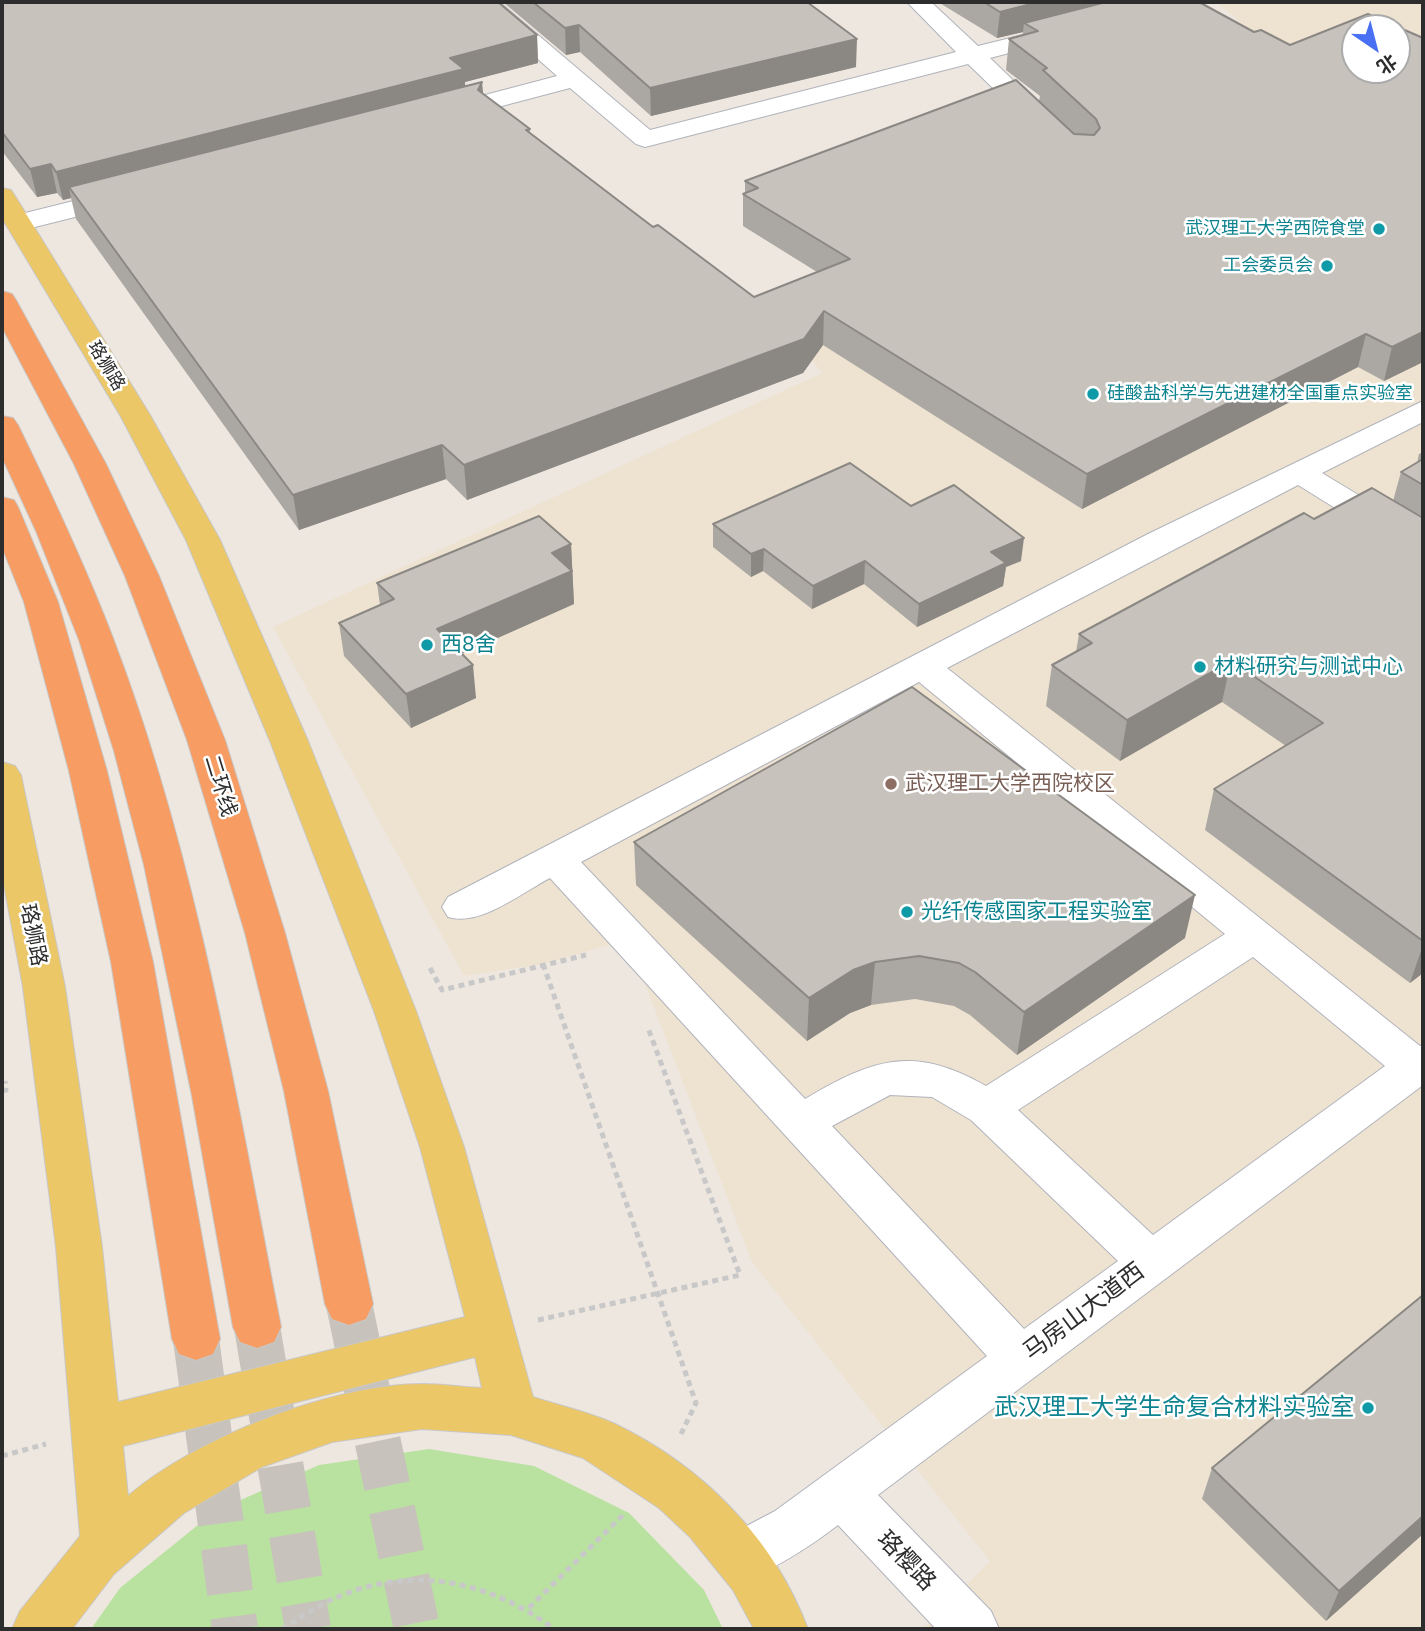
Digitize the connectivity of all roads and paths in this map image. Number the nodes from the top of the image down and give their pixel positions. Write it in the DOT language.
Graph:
graph roads {
  1 [pos="485,2"];
  2 [pos="918,2"];
  3 [pos="1086,26"];
  4 [pos="971,55"];
  5 [pos="575,79"];
  6 [pos="416,120"];
  7 [pos="1061,139"];
  8 [pos="151,189"];
  9 [pos="2,197"];
  10 [pos="19,223"];
  11 [pos="2,300"];
  12 [pos="1423,410"];
  13 [pos="2,425"];
  14 [pos="1299,472"];
  15 [pos="2,507"];
  16 [pos="1423,548"];
  17 [pos="922,666"];
  18 [pos="2,775"];
  19 [pos="554,858"];
  20 [pos="462,907"];
  21 [pos="1254,936"];
  22 [pos="593,954"];
  23 [pos="543,964"];
  24 [pos="429,965"];
  25 [pos="643,1014"];
  26 [pos="1420,1064"];
  27 [pos="987,1108"];
  28 [pos="801,1123"];
  29 [pos="1151,1263"];
  30 [pos="657,1291"];
  31 [pos="349,1304"];
  32 [pos="257,1327"];
  33 [pos="493,1331"];
  34 [pos="196,1339"];
  35 [pos="1021,1359"];
  36 [pos="96,1407"];
  37 [pos="512,1412"];
  38 [pos="841,1492"];
  39 [pos="107,1543"];
  40 [pos="741,1557"];
  41 [pos="39,1629"];
  42 [pos="282,1629"];
  43 [pos="554,1629"];
  44 [pos="781,1629"];
  45 [pos="972,1629"];
  1 -- 5 [label="street"];
  2 -- 4 [label="street"];
  3 -- 4 [label="street"];
  4 -- 5 [label="street"];
  4 -- 7 [label="street"];
  5 -- 6 [label="street"];
  8 -- 10 [label="street"];
  9 -- 10 [label="main road, 珞狮路"];
  10 -- 33 [label="main road, 珞狮路"];
  11 -- 31 [label="highway, 二环线"];
  12 -- 14 [label="street"];
  13 -- 32 [label="highway"];
  14 -- 16 [label="street"];
  14 -- 17 [label="street"];
  15 -- 34 [label="highway"];
  17 -- 19 [label="street"];
  17 -- 21 [label="street"];
  18 -- 36 [label="main road, 珞狮路"];
  19 -- 20 [label="street"];
  19 -- 28 [label="street"];
  21 -- 26 [label="street"];
  21 -- 27 [label="street"];
  22 -- 23 [label="path"];
  23 -- 24 [label="path"];
  23 -- 30 [label="path"];
  25 -- 30 [label="path"];
  26 -- 29 [label="street, 马房山大道西"];
  27 -- 28 [label="street"];
  27 -- 29 [label="street"];
  28 -- 35 [label="street"];
  29 -- 35 [label="street, 马房山大道西"];
  30 -- 33 [label="path"];
  33 -- 36 [label="main road"];
  33 -- 37 [label="main road, 珞狮路"];
  35 -- 38 [label="street, 马房山大道西"];
  36 -- 39 [label="main road, 珞狮路"];
  37 -- 39 [label="main road"];
  37 -- 40 [label="main road"];
  38 -- 40 [label="street, 马房山大道西"];
  38 -- 45 [label="street, 珞樱路"];
  39 -- 41 [label="main road"];
  40 -- 44 [label="main road"];
  42 -- 43 [label="path"];
}
